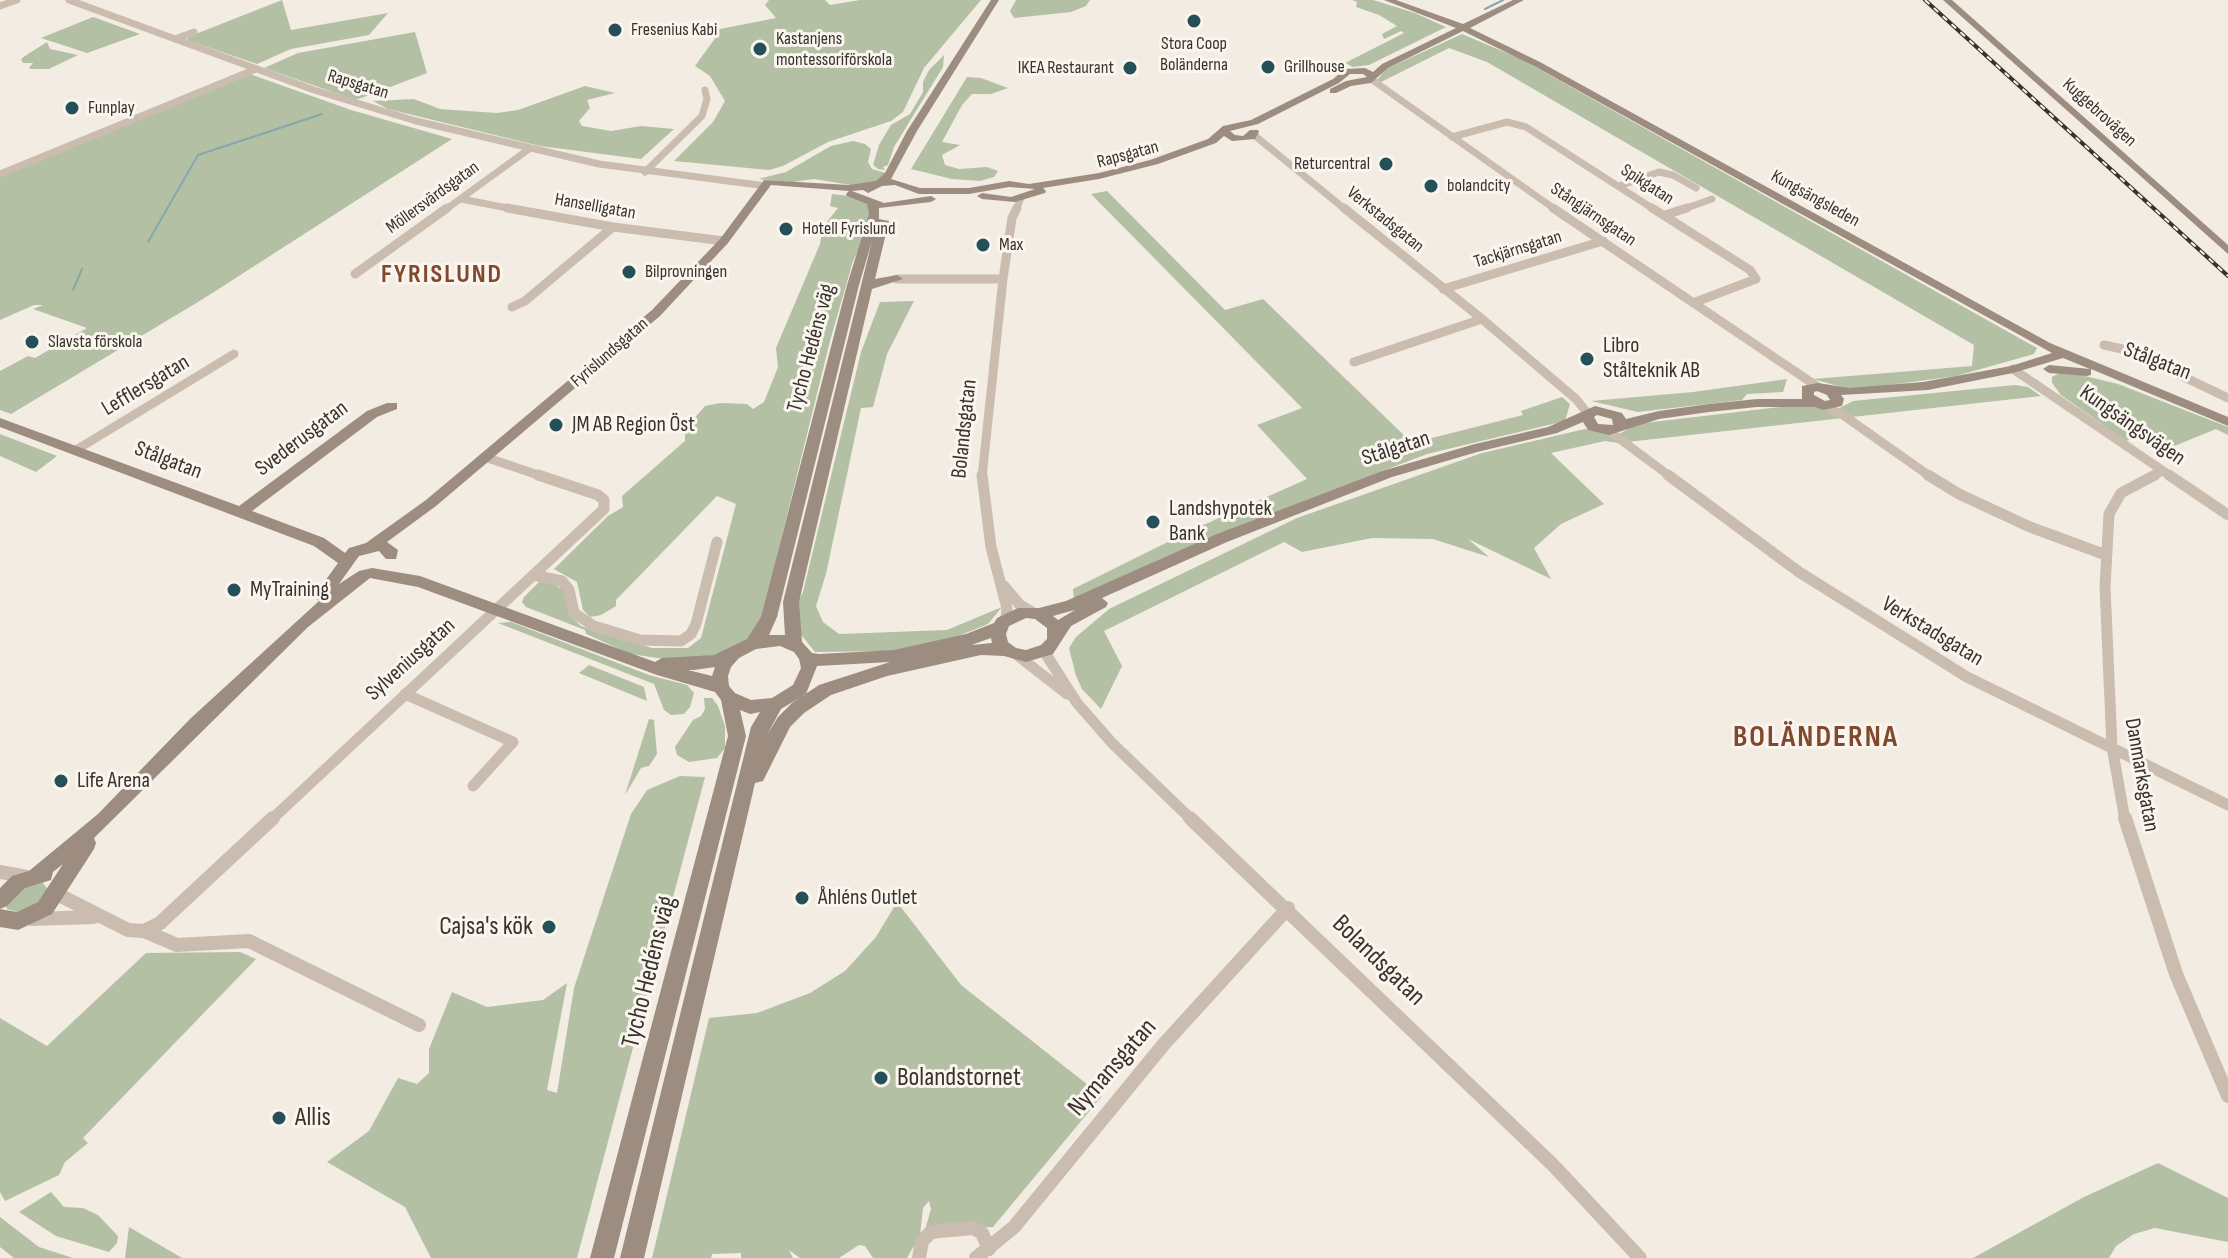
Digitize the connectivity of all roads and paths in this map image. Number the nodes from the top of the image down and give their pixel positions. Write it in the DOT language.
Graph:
graph roads {
  1 [pos="17,0"];
  2 [pos="69,0"];
  3 [pos="82,0"];
  4 [pos="995,0"];
  5 [pos="1006,0"];
  6 [pos="1388,0"];
  7 [pos="1405,0"];
  8 [pos="1947,0"];
  9 [pos="1516,1"];
  10 [pos="0,6"];
  11 [pos="1492,9"];
  12 [pos="1433,10"];
  13 [pos="1463,25"];
  14 [pos="148,28"];
  15 [pos="194,32"];
  16 [pos="175,39"];
  17 [pos="256,69"];
  18 [pos="1359,70"];
  19 [pos="1344,74"];
  20 [pos="1366,80"];
  21 [pos="705,90"];
  22 [pos="1241,125"];
  23 [pos="1225,132"];
  24 [pos="1247,136"];
  25 [pos="1452,137"];
  26 [pos="529,149"];
  27 [pos="648,169"];
  28 [pos="0,174"];
  29 [pos="767,184"];
  30 [pos="877,184"];
  31 [pos="1619,186"];
  32 [pos="1696,188"];
  33 [pos="1023,193"];
  34 [pos="905,194"];
  35 [pos="1000,195"];
  36 [pos="461,199"];
  37 [pos="1712,199"];
  38 [pos="868,200"];
  39 [pos="1665,215"];
  40 [pos="1012,218"];
  41 [pos="613,227"];
  42 [pos="724,241"];
  43 [pos="1603,241"];
  44 [pos="2228,251"];
  45 [pos="874,265"];
  46 [pos="355,274"];
  47 [pos="897,279"];
  48 [pos="1003,279"];
  49 [pos="868,287"];
  50 [pos="1443,289"];
  51 [pos="1693,303"];
  52 [pos="512,307"];
  53 [pos="1482,319"];
  54 [pos="2002,323"];
  55 [pos="2104,345"];
  56 [pos="2067,352"];
  57 [pos="234,354"];
  58 [pos="1354,362"];
  59 [pos="2045,364"];
  60 [pos="2019,373"];
  61 [pos="1815,389"];
  62 [pos="1882,391"];
  63 [pos="2152,393"];
  64 [pos="2228,398"];
  65 [pos="1757,403"];
  66 [pos="1828,403"];
  67 [pos="392,406"];
  68 [pos="2228,413"];
  69 [pos="1604,421"];
  70 [pos="0,422"];
  71 [pos="2228,422"];
  72 [pos="76,450"];
  73 [pos="485,457"];
  74 [pos="2162,471"];
  75 [pos="431,503"];
  76 [pos="241,512"];
  77 [pos="2228,515"];
  78 [pos="1259,524"];
  79 [pos="319,542"];
  80 [pos="717,542"];
  81 [pos="370,546"];
  82 [pos="2106,555"];
  83 [pos="390,556"];
  84 [pos="344,563"];
  85 [pos="368,574"];
  86 [pos="533,575"];
  87 [pos="420,582"];
  88 [pos="1002,582"];
  89 [pos="497,611"];
  90 [pos="1035,613"];
  91 [pos="302,623"];
  92 [pos="1003,624"];
  93 [pos="1056,632"];
  94 [pos="753,643"];
  95 [pos="794,644"];
  96 [pos="1047,650"];
  97 [pos="1011,652"];
  98 [pos="733,654"];
  99 [pos="807,658"];
  100 [pos="640,662"];
  101 [pos="885,670"];
  102 [pos="800,689"];
  103 [pos="725,693"];
  104 [pos="405,694"];
  105 [pos="1077,703"];
  106 [pos="775,704"];
  107 [pos="2112,747"];
  108 [pos="473,786"];
  109 [pos="2228,805"];
  110 [pos="738,817"];
  111 [pos="104,819"];
  112 [pos="0,872"];
  113 [pos="32,876"];
  114 [pos="58,888"];
  115 [pos="0,900"];
  116 [pos="1288,908"];
  117 [pos="99,917"];
  118 [pos="14,919"];
  119 [pos="144,931"];
  120 [pos="0,936"];
  121 [pos="419,1025"];
  122 [pos="2228,1096"];
  123 [pos="982,1254"];
  124 [pos="602,1258"];
  125 [pos="632,1258"];
  126 [pos="919,1258"];
  127 [pos="1640,1258"];
  1 -- 10 [label="street"];
  2 -- 14 [label="street, Rapsgatan"];
  3 -- 14 [label="street, Rapsgatan"];
  4 -- 30 [label="main road"];
  5 -- 34 [label="main road, Tycho Hedéns väg"];
  6 -- 13 [label="main road, Kungsängsleden"];
  7 -- 12 [label="main road, Kungsängsleden"];
  8 -- 44 [label="main road, Kuggebrovägen"];
  9 -- 11 [label="main road"];
  9 -- 13 [label="main road"];
  11 -- 12 [label="main road"];
  11 -- 13 [label="main road"];
  12 -- 13 [label="main road, Kungsängsleden"];
  13 -- 18 [label="main road"];
  13 -- 20 [label="main road, Rapsgatan"];
  13 -- 54 [label="main road, Kungsängsleden"];
  13 -- 56 [label="main road, Kungsängsleden"];
  14 -- 16 [label="street, Rapsgatan"];
  15 -- 16 [label="street"];
  16 -- 17 [label="street, Rapsgatan"];
  17 -- 26 [label="street, Rapsgatan"];
  17 -- 28 [label="street"];
  18 -- 19 [label="main road"];
  18 -- 20 [label="main road"];
  19 -- 20 [label="main road"];
  19 -- 22 [label="main road"];
  20 -- 24 [label="main road, Rapsgatan"];
  20 -- 25 [label="street, Stångjärnsgatan"];
  21 -- 27 [label="street"];
  22 -- 23 [label="main road, Rapsgatan"];
  22 -- 24 [label="main road"];
  23 -- 24 [label="main road"];
  23 -- 33 [label="main road, Rapsgatan"];
  24 -- 33 [label="main road, Rapsgatan"];
  24 -- 50 [label="street, Verkstadsgatan"];
  25 -- 31 [label="street, Spikgatan"];
  25 -- 43 [label="street, Stångjärnsgatan"];
  26 -- 27 [label="street, Rapsgatan"];
  26 -- 36 [label="street, Möllersvärdsgatan"];
  27 -- 29 [label="street, Rapsgatan"];
  29 -- 30 [label="main road, Rapsgatan"];
  29 -- 38 [label="main road, Rapsgatan"];
  29 -- 42 [label="main road, Fyrislundsgatan"];
  30 -- 34 [label="main road, Rapsgatan"];
  30 -- 38 [label="main road"];
  31 -- 32 [label="street"];
  31 -- 39 [label="street, Spikgatan"];
  33 -- 35 [label="main road"];
  33 -- 40 [label="street, Bolandsgatan"];
  34 -- 35 [label="main road"];
  34 -- 38 [label="main road, Rapsgatan"];
  34 -- 45 [label="main road, Tycho Hedéns väg"];
  35 -- 40 [label="street"];
  36 -- 41 [label="street, Hanselligatan"];
  36 -- 46 [label="street, Möllersvärdsgatan"];
  37 -- 39 [label="street"];
  38 -- 94 [label="main road, Tycho Hedéns väg"];
  39 -- 51 [label="street, Spikgatan"];
  40 -- 48 [label="street, Bolandsgatan"];
  41 -- 42 [label="street, Hanselligatan"];
  41 -- 52 [label="street"];
  42 -- 73 [label="main road, Fyrislundsgatan"];
  43 -- 50 [label="street, Tackjärnsgatan"];
  43 -- 51 [label="street, Stångjärnsgatan"];
  45 -- 47 [label="main road"];
  45 -- 49 [label="main road, Tycho Hedéns väg"];
  47 -- 48 [label="street"];
  47 -- 49 [label="main road"];
  48 -- 88 [label="street, Bolandsgatan"];
  49 -- 95 [label="main road, Tycho Hedéns väg"];
  50 -- 53 [label="street, Verkstadsgatan"];
  51 -- 61 [label="street, Stångjärnsgatan"];
  53 -- 58 [label="street"];
  53 -- 69 [label="street, Verkstadsgatan"];
  54 -- 56 [label="main road, Kungsängsleden"];
  54 -- 59 [label="main road"];
  55 -- 64 [label="street"];
  56 -- 59 [label="main road, Stålgatan"];
  56 -- 63 [label="main road, Kungsängsleden"];
  56 -- 68 [label="main road, Kungsängsleden"];
  57 -- 72 [label="street, Lefflersgatan"];
  59 -- 60 [label="main road, Stålgatan"];
  59 -- 63 [label="main road, Stålgatan"];
  60 -- 62 [label="main road, Stålgatan"];
  60 -- 74 [label="street, Kungsängsvägen"];
  61 -- 62 [label="main road, Stålgatan"];
  61 -- 65 [label="main road, Stålgatan"];
  61 -- 66 [label="main road"];
  61 -- 66 [label="main road"];
  62 -- 66 [label="main road, Stålgatan"];
  63 -- 71 [label="main road, Kungsängsleden"];
  65 -- 66 [label="main road, Stålgatan"];
  65 -- 69 [label="main road, Stålgatan"];
  66 -- 82 [label="street"];
  67 -- 76 [label="main road, Svederusgatan"];
  69 -- 78 [label="main road, Stålgatan"];
  69 -- 107 [label="street, Verkstadsgatan"];
  70 -- 72 [label="main road, Stålgatan"];
  72 -- 76 [label="main road, Stålgatan"];
  73 -- 75 [label="main road, Fyrislundsgatan"];
  73 -- 86 [label="street, Sylveniusgatan"];
  74 -- 77 [label="street, Kungsängsvägen"];
  74 -- 82 [label="street, Danmarksgatan"];
  75 -- 81 [label="main road, Fyrislundsgatan"];
  75 -- 83 [label="main road, Fyrislundsgatan"];
  76 -- 79 [label="main road, Stålgatan"];
  78 -- 90 [label="main road, Stålgatan"];
  78 -- 93 [label="main road, Stålgatan"];
  79 -- 81 [label="main road, Stålgatan"];
  79 -- 84 [label="main road, Stålgatan"];
  80 -- 86 [label="street"];
  81 -- 83 [label="main road"];
  81 -- 84 [label="main road, Fyrislundsgatan"];
  82 -- 107 [label="street, Danmarksgatan"];
  83 -- 85 [label="main road, Fyrislundsgatan"];
  83 -- 87 [label="main road"];
  84 -- 85 [label="main road, Stålgatan"];
  84 -- 91 [label="main road"];
  85 -- 87 [label="main road"];
  85 -- 91 [label="main road"];
  86 -- 89 [label="street, Sylveniusgatan"];
  87 -- 89 [label="main road"];
  88 -- 90 [label="street, Bolandsgatan"];
  88 -- 92 [label="street, Bolandsgatan"];
  89 -- 100 [label="main road"];
  89 -- 104 [label="street, Sylveniusgatan"];
  90 -- 92 [label="main road"];
  90 -- 93 [label="main road"];
  91 -- 111 [label="main road"];
  92 -- 97 [label="main road"];
  92 -- 99 [label="main road"];
  93 -- 96 [label="main road"];
  94 -- 95 [label="main road"];
  94 -- 98 [label="main road"];
  95 -- 99 [label="main road"];
  96 -- 97 [label="main road"];
  96 -- 105 [label="street, Bolandsgatan"];
  97 -- 101 [label="main road"];
  97 -- 105 [label="street, Bolandsgatan"];
  98 -- 100 [label="main road"];
  98 -- 103 [label="main road"];
  99 -- 102 [label="main road"];
  100 -- 103 [label="main road"];
  101 -- 102 [label="main road"];
  101 -- 110 [label="main road"];
  102 -- 106 [label="main road"];
  103 -- 106 [label="main road"];
  103 -- 124 [label="main road, Tycho Hedéns väg"];
  104 -- 108 [label="street"];
  104 -- 119 [label="street, Sylveniusgatan"];
  105 -- 116 [label="street, Bolandsgatan"];
  106 -- 110 [label="main road"];
  107 -- 109 [label="street, Verkstadsgatan"];
  107 -- 122 [label="street, Danmarksgatan"];
  110 -- 125 [label="main road"];
  111 -- 113 [label="main road"];
  111 -- 114 [label="main road"];
  112 -- 113 [label="street"];
  113 -- 114 [label="main road"];
  113 -- 115 [label="main road"];
  114 -- 117 [label="street"];
  114 -- 118 [label="main road"];
  116 -- 123 [label="street, Nymansgatan"];
  116 -- 127 [label="street, Bolandsgatan"];
  117 -- 118 [label="street"];
  117 -- 119 [label="street"];
  118 -- 120 [label="main road"];
  119 -- 121 [label="street"];
  123 -- 126 [label="street"];
}
